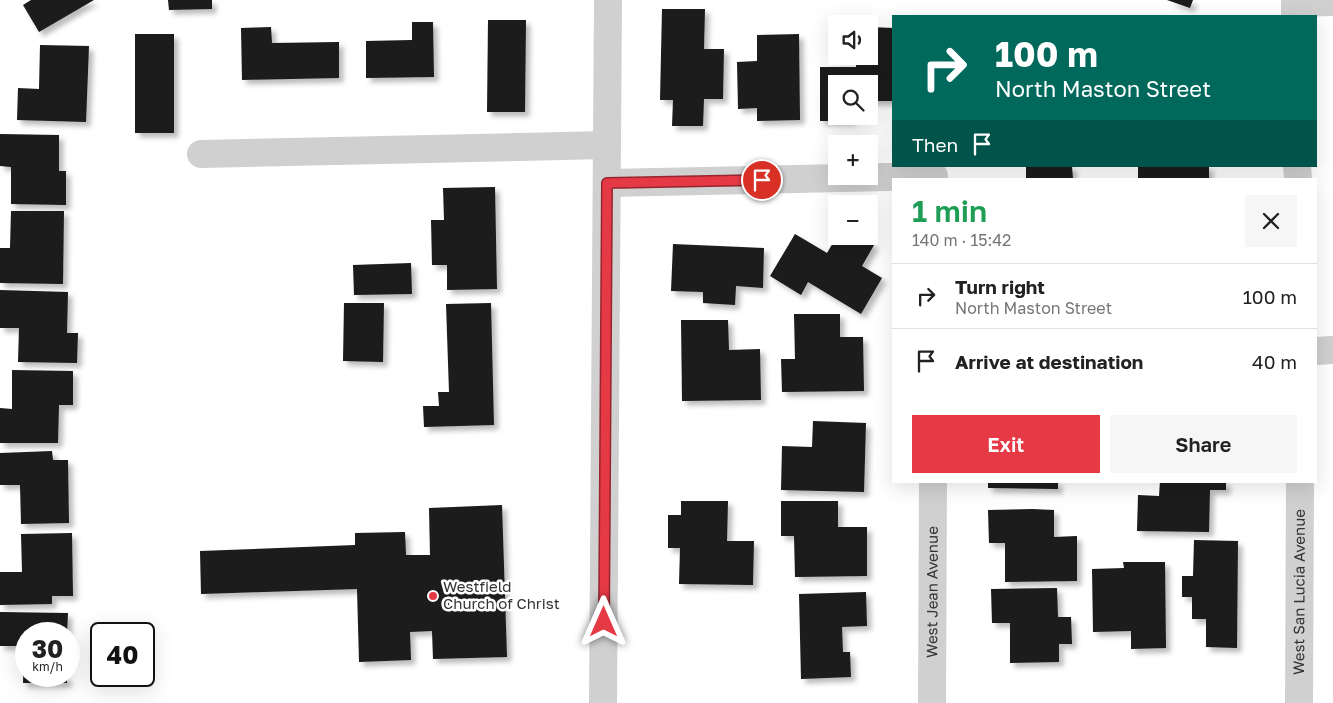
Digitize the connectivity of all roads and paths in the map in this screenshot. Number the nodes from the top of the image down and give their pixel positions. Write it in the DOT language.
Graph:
graph roads {
  1 [pos="608,0"];
  2 [pos="1333,2"];
  3 [pos="1295,10"];
  4 [pos="607,145"];
  5 [pos="201,154"];
  6 [pos="934,177"];
  7 [pos="607,183"];
  8 [pos="1333,350"];
  9 [pos="1317,351"];
  10 [pos="933,483"];
  11 [pos="1300,483"];
  12 [pos="603,703"];
  13 [pos="932,703"];
  14 [pos="1299,703"];
  1 -- 4 [label="street"];
  2 -- 3 [label="street"];
  4 -- 5 [label="street"];
  4 -- 7 [label="street"];
  6 -- 7 [label="street"];
  7 -- 12 [label="street"];
  8 -- 9 [label="street"];
  10 -- 13 [label="street, West Jean Avenue"];
  11 -- 14 [label="street, West San Lucia Avenue"];
}
